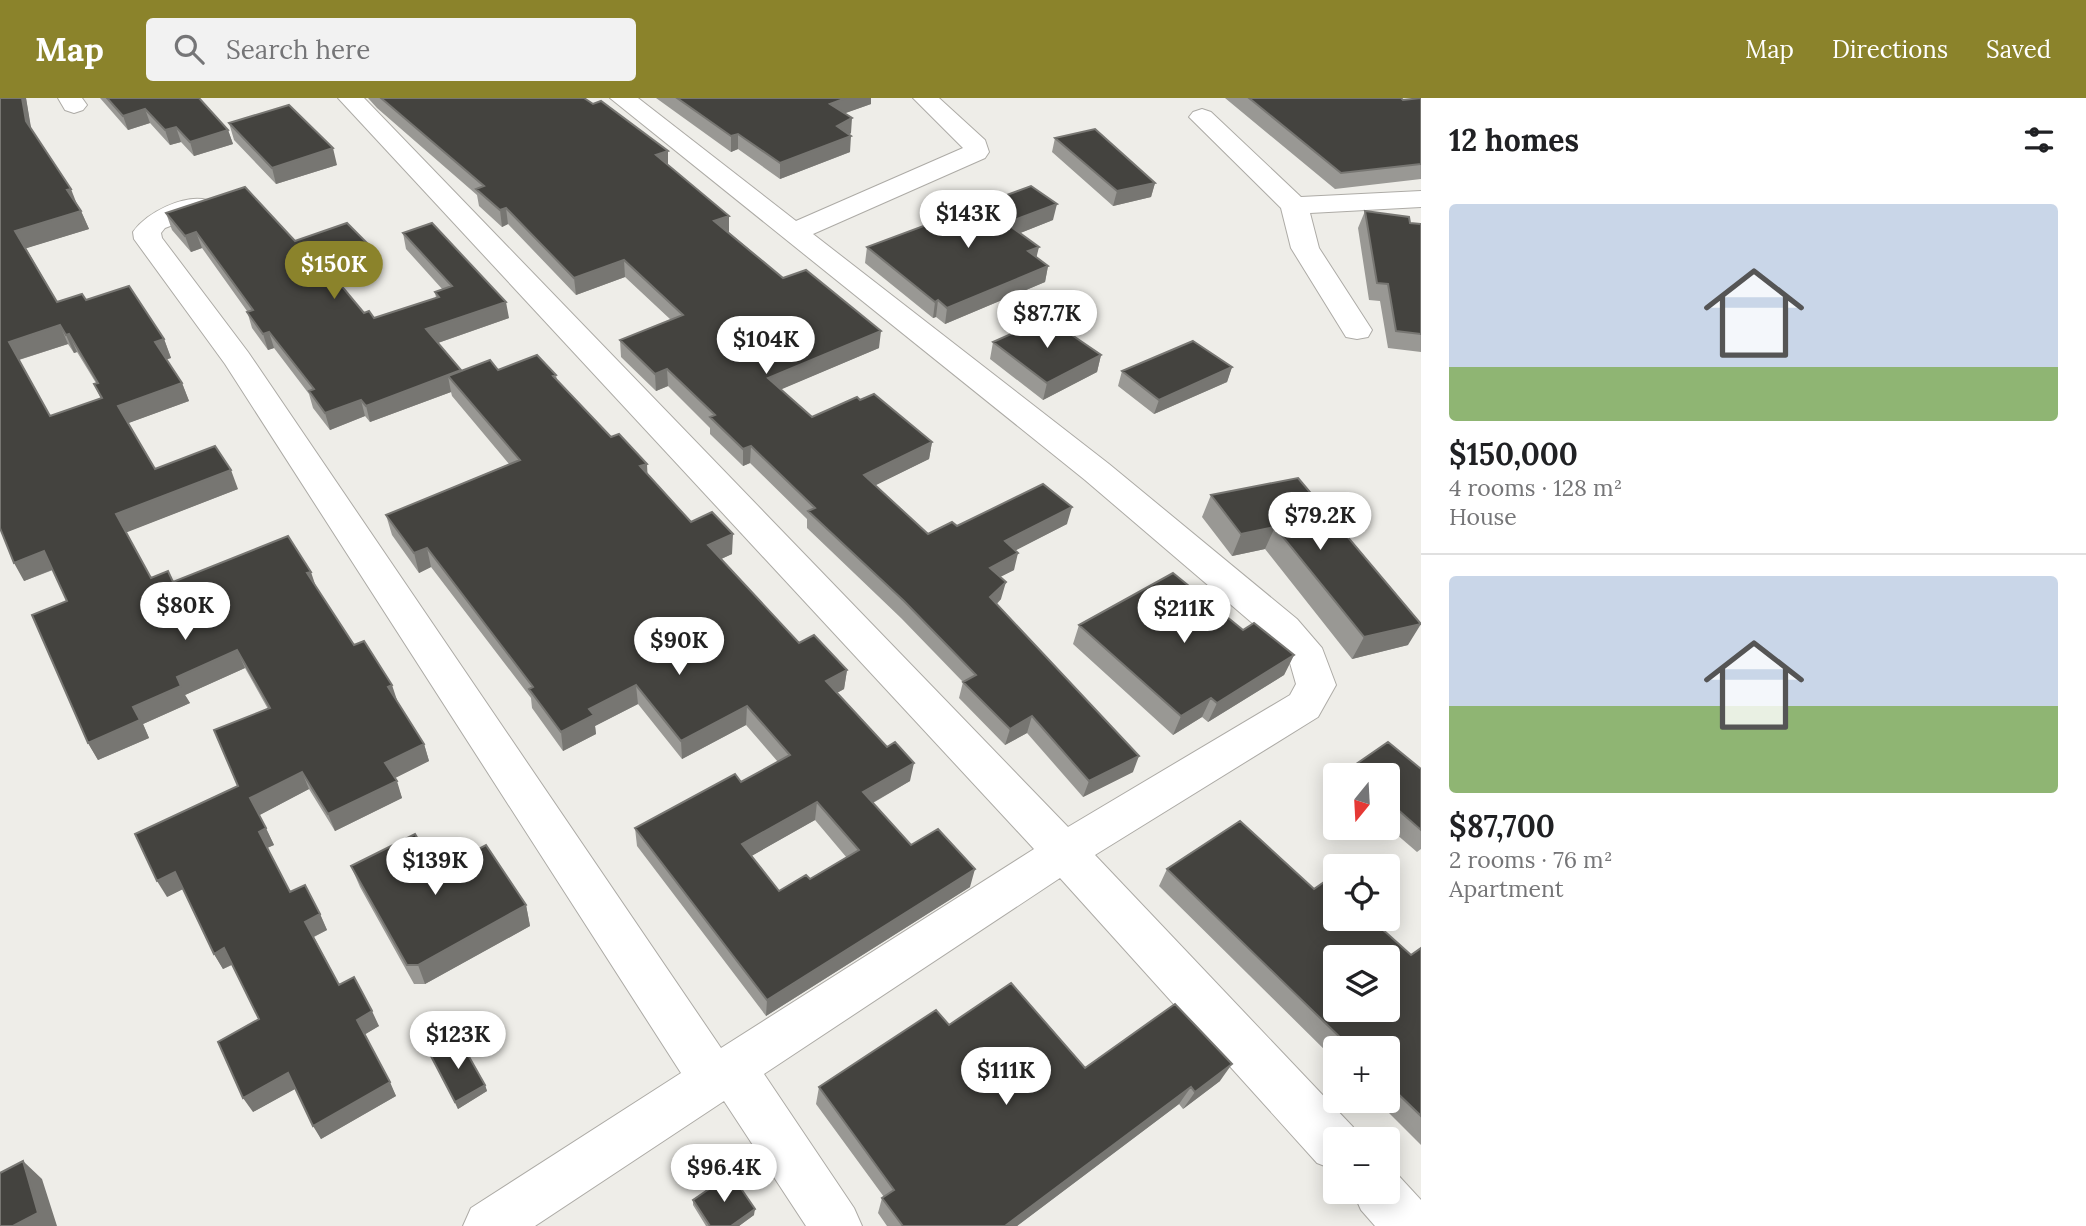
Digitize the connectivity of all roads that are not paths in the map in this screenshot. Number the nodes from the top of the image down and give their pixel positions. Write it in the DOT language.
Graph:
graph roads {
  1 [pos="350,98"];
  2 [pos="622,98"];
  3 [pos="925,98"];
  4 [pos="1202,117"];
  5 [pos="1421,199"];
  6 [pos="197,206"];
  7 [pos="1294,206"];
  8 [pos="794,232"];
  9 [pos="1357,330"];
  10 [pos="1064,852"];
  11 [pos="722,1073"];
  12 [pos="1323,1132"];
  13 [pos="1390,1204"];
  14 [pos="489,1226"];
  15 [pos="836,1226"];
  16 [pos="1410,1226"];
  1 -- 10 [label="street"];
  2 -- 8 [label="street"];
  3 -- 8 [label="street"];
  4 -- 7 [label="street"];
  5 -- 7 [label="street"];
  6 -- 11 [label="street"];
  7 -- 9 [label="street"];
  8 -- 10 [label="street"];
  10 -- 11 [label="street"];
  10 -- 12 [label="street"];
  11 -- 14 [label="street"];
  11 -- 15 [label="street"];
  13 -- 16 [label="street"];
}
